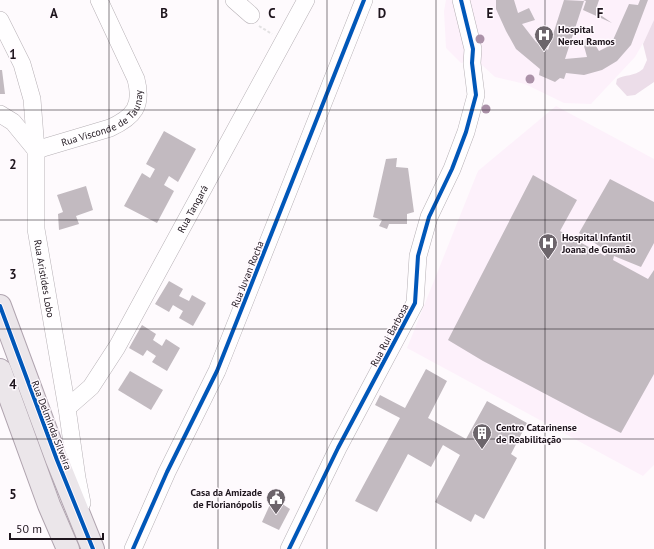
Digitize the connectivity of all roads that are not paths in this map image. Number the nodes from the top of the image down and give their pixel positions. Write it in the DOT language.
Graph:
graph roads {
  1 [pos="100,0"];
  2 [pos="234,0"];
  3 [pos="306,0"];
  4 [pos="364,0"];
  5 [pos="460,0"];
  6 [pos="251,15"];
  7 [pos="0,20"];
  8 [pos="0,114"];
  9 [pos="36,150"];
  10 [pos="0,306"];
  11 [pos="0,370"];
  12 [pos="67,408"];
  13 [pos="299,530"];
  14 [pos="90,544"];
  15 [pos="68,549"];
  16 [pos="133,549"];
  17 [pos="289,549"];
  18 [pos="302,549"];
  1 -- 9 [label="street, Rua Visconde de Taunay"];
  2 -- 6 [label="street"];
  3 -- 12 [label="street, Rua Tangará"];
  4 -- 16 [label="street, Rua Juvan Rocha"];
  5 -- 13 [label="street, Rua Rui Barbosa"];
  7 -- 9 [label="street, Rua Aristides Lobo"];
  8 -- 9 [label="street"];
  9 -- 12 [label="street, Rua Aristides Lobo"];
  10 -- 14 [label="main road, Rua Delminda Silveira"];
  11 -- 15 [label="main road"];
  12 -- 14 [label="street, Rua Aristides Lobo"];
  13 -- 17 [label="street, Rua Rui Barbosa"];
  13 -- 18 [label="street"];
}
